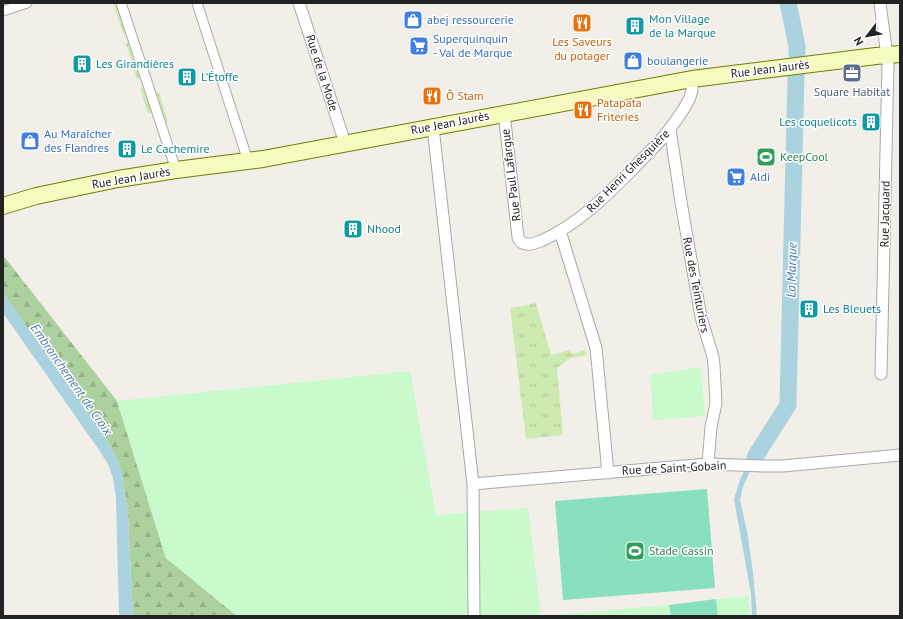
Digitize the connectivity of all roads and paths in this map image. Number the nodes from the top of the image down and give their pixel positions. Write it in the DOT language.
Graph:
graph roads {
  1 [pos="27,3"];
  2 [pos="122,3"];
  3 [pos="197,3"];
  4 [pos="298,3"];
  5 [pos="880,3"];
  6 [pos="3,11"];
  7 [pos="894,54"];
  8 [pos="692,79"];
  9 [pos="504,113"];
  10 [pos="433,126"];
  11 [pos="670,129"];
  12 [pos="345,143"];
  13 [pos="248,161"];
  14 [pos="176,170"];
  15 [pos="3,206"];
  16 [pos="560,231"];
  17 [pos="518,237"];
  18 [pos="881,374"];
  19 [pos="900,455"];
  20 [pos="708,464"];
  21 [pos="608,473"];
  22 [pos="473,484"];
  23 [pos="474,616"];
  1 -- 6 [label="street"];
  2 -- 14 [label="street"];
  3 -- 13 [label="street"];
  4 -- 12 [label="street, Rue de la Mode"];
  5 -- 7 [label="street, Rue Jacquard"];
  7 -- 8 [label="main road, Rue Jean Jaurès"];
  7 -- 18 [label="street, Rue Jacquard"];
  8 -- 9 [label="main road, Rue Jean Jaurès"];
  8 -- 11 [label="street, Rue Henri Ghesquière"];
  9 -- 10 [label="main road, Rue Jean Jaurès"];
  9 -- 17 [label="street, Rue Paul Lafargue"];
  10 -- 12 [label="main road, Rue Jean Jaurès"];
  10 -- 22 [label="street"];
  11 -- 16 [label="street, Rue Henri Ghesquière"];
  11 -- 20 [label="street, Rue des Teinturiers"];
  12 -- 13 [label="main road, Rue Jean Jaurès"];
  13 -- 14 [label="main road, Rue Jean Jaurès"];
  14 -- 15 [label="main road, Rue Jean Jaurès"];
  16 -- 17 [label="street, Rue Henri Ghesquière"];
  16 -- 21 [label="street"];
  19 -- 20 [label="street, Rue de Saint-Gobain"];
  20 -- 21 [label="street, Rue de Saint-Gobain"];
  21 -- 22 [label="street, Rue de Saint-Gobain"];
  22 -- 23 [label="street"];
}
